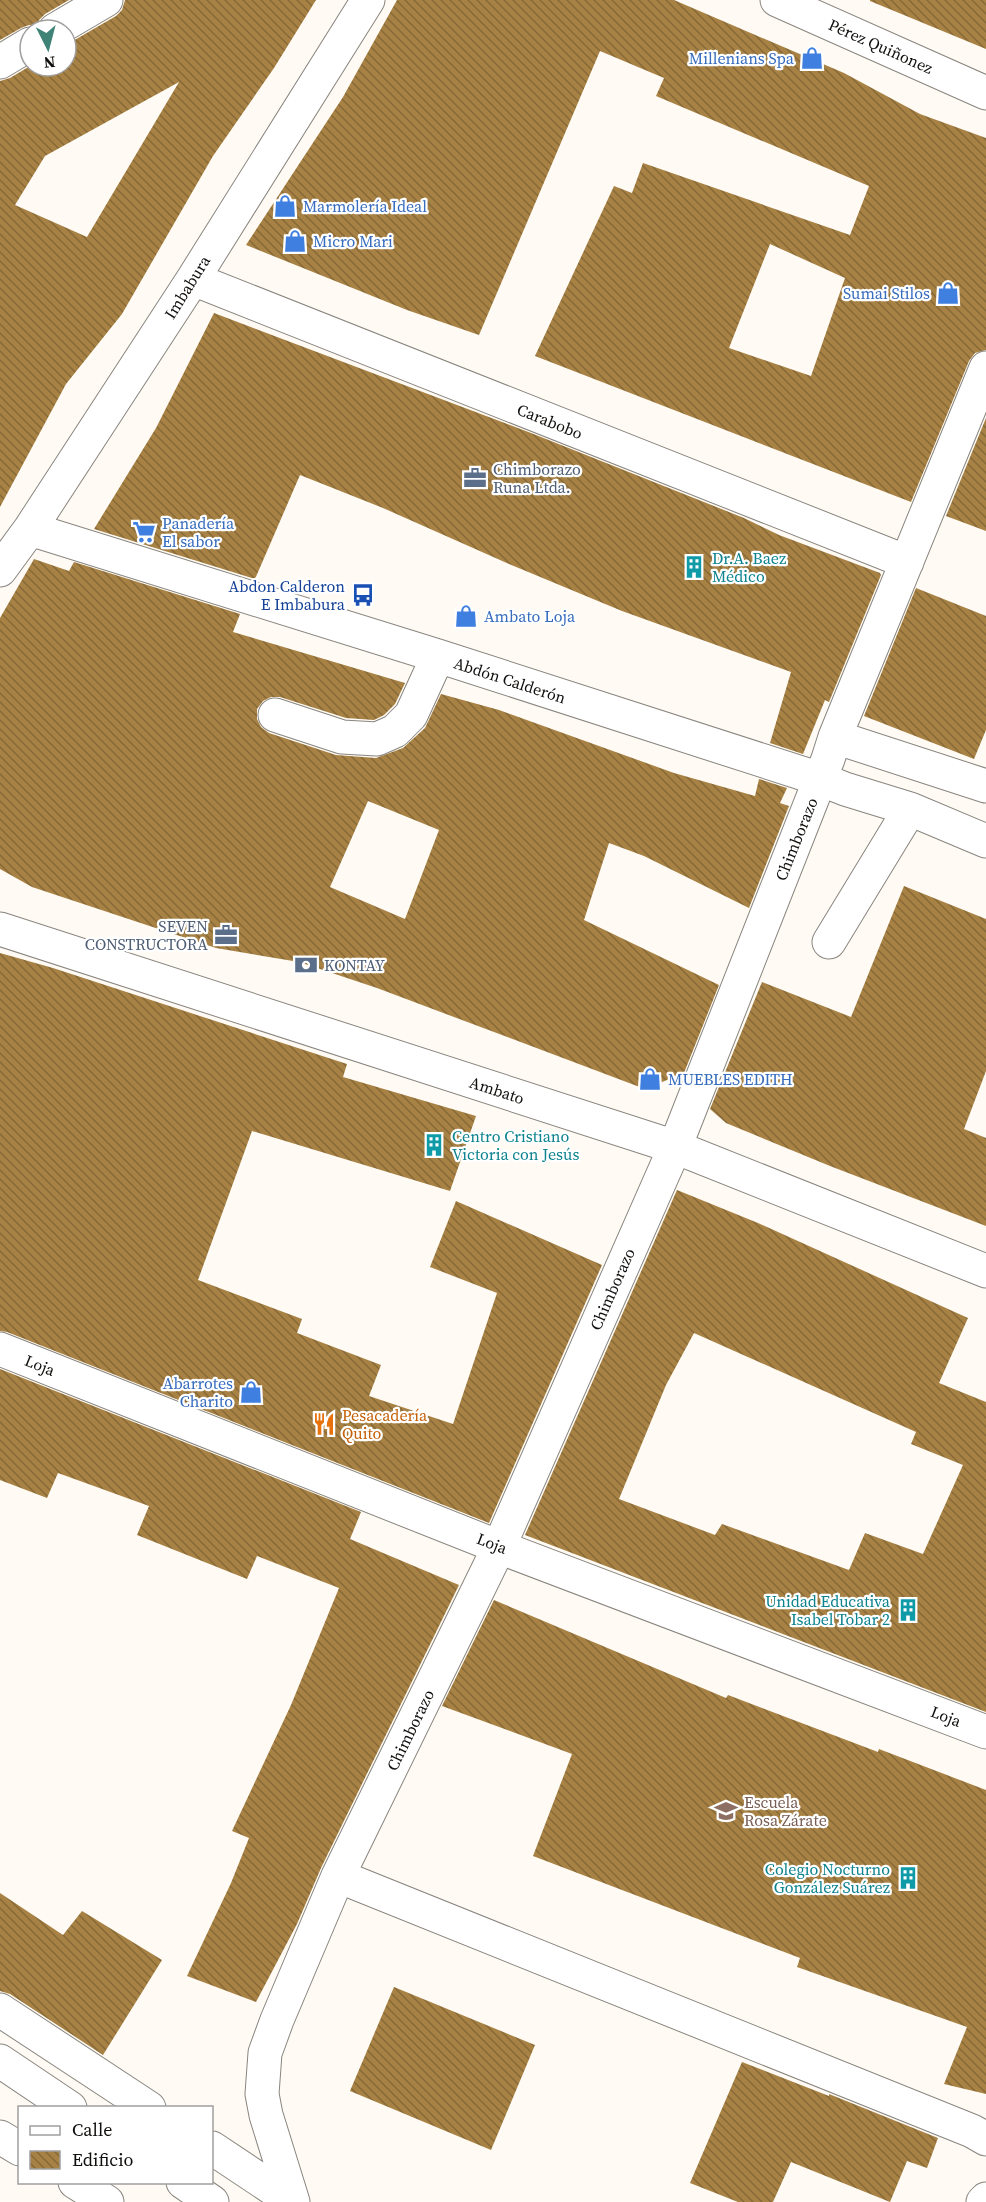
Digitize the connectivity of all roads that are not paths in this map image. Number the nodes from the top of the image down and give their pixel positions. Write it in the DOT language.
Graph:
graph roads {
  1 [pos="106,0"];
  2 [pos="368,0"];
  3 [pos="777,0"];
  4 [pos="75,18"];
  5 [pos="18,51"];
  6 [pos="0,62"];
  7 [pos="986,93"];
  8 [pos="193,279"];
  9 [pos="986,368"];
  10 [pos="30,529"];
  11 [pos="907,562"];
  12 [pos="0,570"];
  13 [pos="438,656"];
  14 [pos="275,715"];
  15 [pos="835,736"];
  16 [pos="820,779"];
  17 [pos="986,786"];
  18 [pos="910,809"];
  19 [pos="986,841"];
  20 [pos="0,929"];
  21 [pos="829,942"];
  22 [pos="675,1147"];
  23 [pos="986,1271"];
  24 [pos="0,1349"];
  25 [pos="500,1547"];
  26 [pos="986,1732"];
  27 [pos="338,1876"];
  28 [pos="0,2010"];
  29 [pos="0,2061"];
  30 [pos="67,2106"];
  31 [pos="146,2106"];
  32 [pos="0,2137"];
  33 [pos="986,2139"];
  34 [pos="18,2148"];
  35 [pos="213,2149"];
  36 [pos="78,2184"];
  37 [pos="186,2184"];
  38 [pos="107,2202"];
  39 [pos="212,2202"];
  40 [pos="293,2202"];
  1 -- 4 [label="street"];
  2 -- 8 [label="street, Imbabura"];
  3 -- 7 [label="street, Pérez Quiñonez"];
  5 -- 6 [label="street"];
  8 -- 10 [label="street, Imbabura"];
  8 -- 11 [label="street, Carabobo"];
  9 -- 11 [label="street, Chimborazo"];
  10 -- 12 [label="street, Imbabura"];
  10 -- 13 [label="street, Abdón Calderón"];
  11 -- 15 [label="street, Chimborazo"];
  13 -- 14 [label="street"];
  13 -- 16 [label="street, Abdón Calderón"];
  15 -- 16 [label="street, Chimborazo"];
  15 -- 17 [label="street"];
  16 -- 18 [label="street, Abdón Calderón"];
  16 -- 22 [label="street, Chimborazo"];
  18 -- 19 [label="street, Abdón Calderón"];
  18 -- 21 [label="street"];
  20 -- 22 [label="street, Ambato"];
  22 -- 23 [label="street, Ambato"];
  22 -- 25 [label="street, Chimborazo"];
  24 -- 25 [label="street, Loja"];
  25 -- 26 [label="street, Loja"];
  25 -- 27 [label="street, Chimborazo"];
  27 -- 33 [label="street"];
  27 -- 40 [label="street, Chimborazo"];
  28 -- 31 [label="street"];
  29 -- 30 [label="street"];
  32 -- 34 [label="street"];
  35 -- 40 [label="street"];
  36 -- 38 [label="street"];
  37 -- 39 [label="street"];
}
